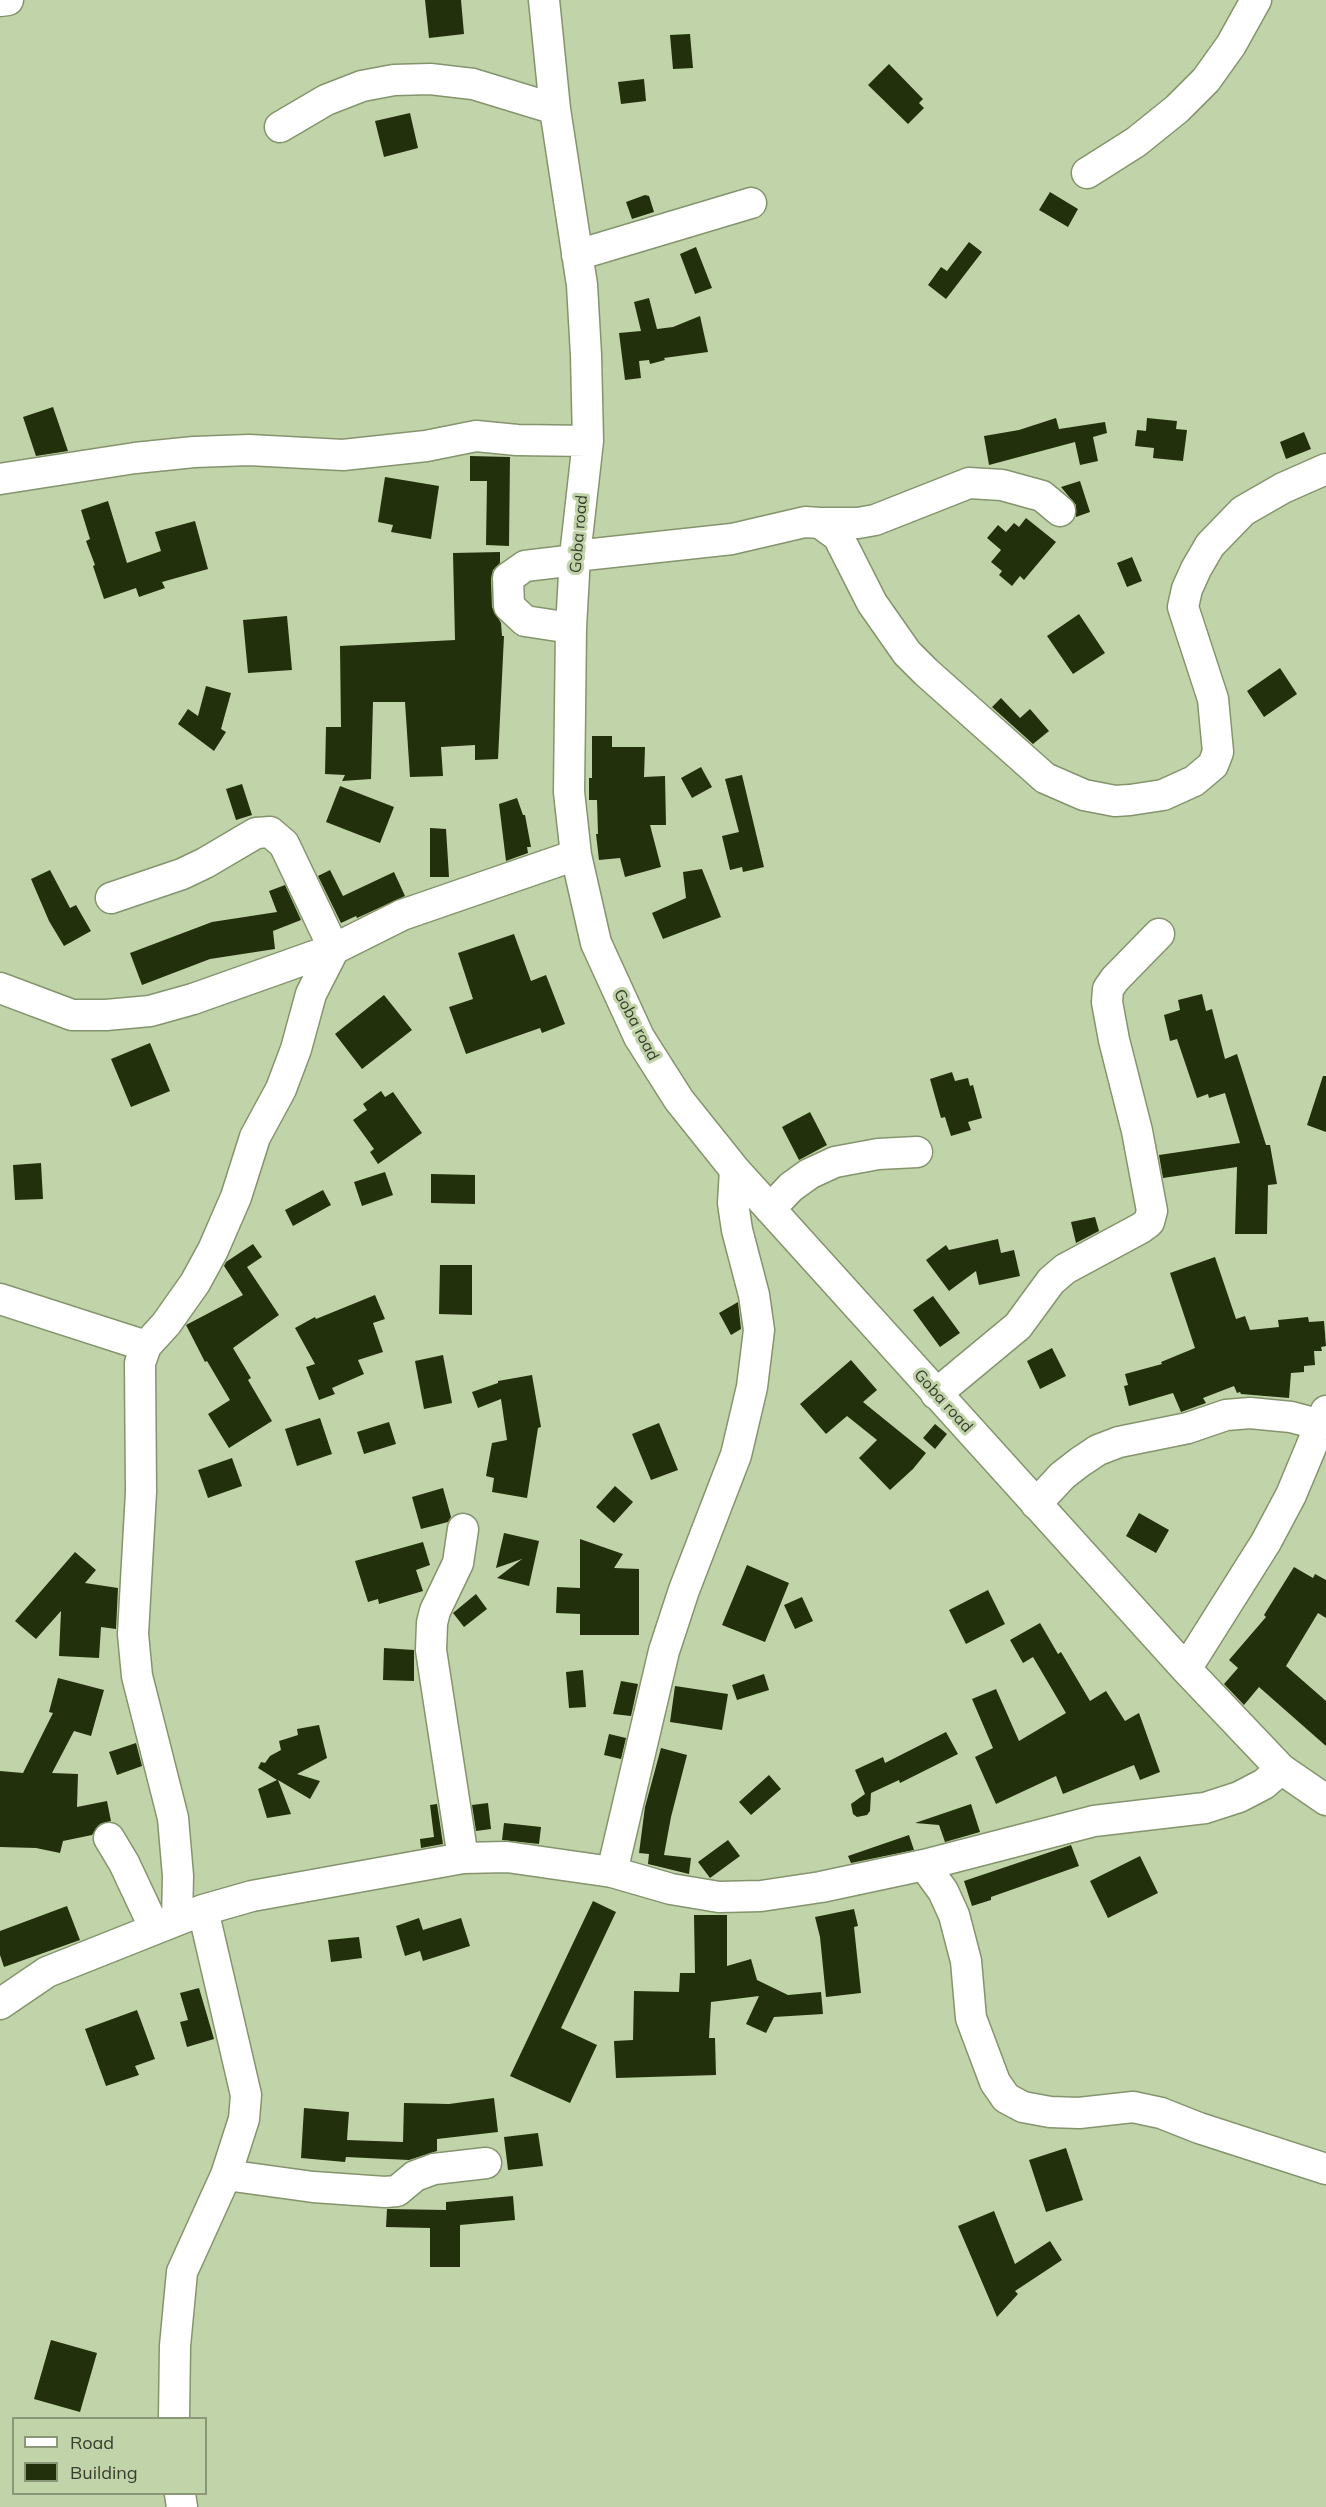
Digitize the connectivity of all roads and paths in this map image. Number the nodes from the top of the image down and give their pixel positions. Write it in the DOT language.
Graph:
graph roads {
  1 [pos="8,0"];
  2 [pos="544,0"];
  3 [pos="1256,0"];
  4 [pos="0,1"];
  5 [pos="555,109"];
  6 [pos="280,127"];
  7 [pos="1087,173"];
  8 [pos="752,203"];
  9 [pos="577,255"];
  10 [pos="588,441"];
  11 [pos="1326,469"];
  12 [pos="0,479"];
  13 [pos="1060,511"];
  14 [pos="820,523"];
  15 [pos="575,558"];
  16 [pos="572,628"];
  17 [pos="576,855"];
  18 [pos="111,898"];
  19 [pos="1159,934"];
  20 [pos="334,949"];
  21 [pos="0,988"];
  22 [pos="917,1152"];
  23 [pos="735,1170"];
  24 [pos="770,1209"];
  25 [pos="0,1299"];
  26 [pos="146,1346"];
  27 [pos="936,1394"];
  28 [pos="1323,1418"];
  29 [pos="1036,1504"];
  30 [pos="463,1529"];
  31 [pos="1186,1669"];
  32 [pos="1281,1769"];
  33 [pos="1326,1800"];
  34 [pos="109,1838"];
  35 [pos="463,1858"];
  36 [pos="924,1865"];
  37 [pos="612,1872"];
  38 [pos="178,1920"];
  39 [pos="13,1983"];
  40 [pos="0,2004"];
  41 [pos="486,2163"];
  42 [pos="1326,2169"];
  43 [pos="226,2175"];
  44 [pos="174,2417"];
  1 -- 4 [label="street"];
  2 -- 5 [label="street, Goba road"];
  3 -- 7 [label="street"];
  5 -- 6 [label="street"];
  5 -- 9 [label="street, Goba road"];
  8 -- 9 [label="street"];
  9 -- 10 [label="street, Goba road"];
  10 -- 12 [label="street"];
  10 -- 15 [label="street, Goba road"];
  11 -- 14 [label="street"];
  13 -- 14 [label="street"];
  14 -- 15 [label="street"];
  15 -- 16 [label="street, Goba road"];
  15 -- 16 [label="street"];
  16 -- 17 [label="street, Goba road"];
  17 -- 20 [label="street"];
  17 -- 23 [label="street, Goba road"];
  18 -- 20 [label="street"];
  19 -- 27 [label="street"];
  20 -- 21 [label="street"];
  20 -- 26 [label="street"];
  22 -- 24 [label="street"];
  23 -- 24 [label="street, Goba road"];
  23 -- 37 [label="street"];
  24 -- 27 [label="street, Goba road"];
  25 -- 26 [label="street"];
  26 -- 38 [label="street"];
  27 -- 29 [label="street, Goba road"];
  28 -- 29 [label="street"];
  28 -- 31 [label="street"];
  29 -- 31 [label="street, Goba road"];
  30 -- 35 [label="street"];
  31 -- 32 [label="street, Goba road"];
  32 -- 33 [label="street, Goba road"];
  32 -- 36 [label="street"];
  34 -- 38 [label="street"];
  35 -- 37 [label="street"];
  35 -- 38 [label="street"];
  36 -- 37 [label="street"];
  36 -- 42 [label="street"];
  38 -- 39 [label="street"];
  38 -- 43 [label="street"];
  39 -- 40 [label="street"];
  41 -- 43 [label="street"];
  43 -- 44 [label="street"];
}
